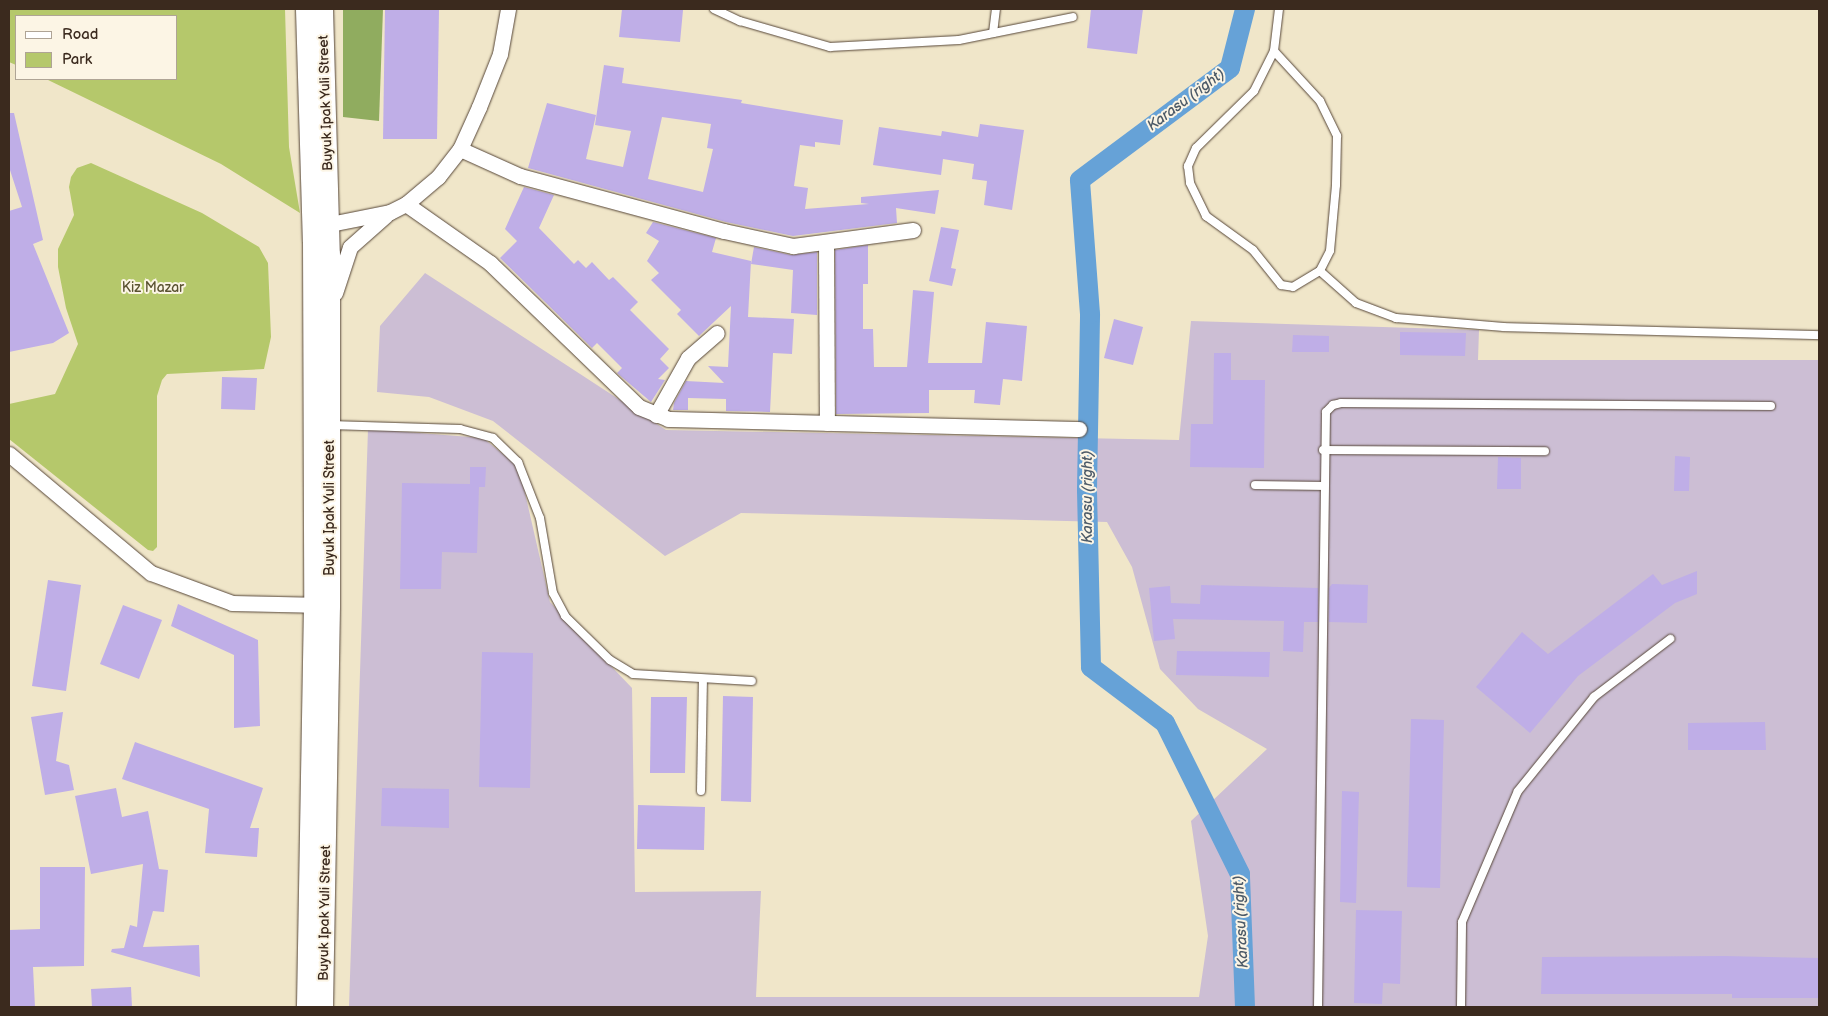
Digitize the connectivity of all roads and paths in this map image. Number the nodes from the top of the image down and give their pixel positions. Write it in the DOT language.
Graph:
graph roads {
  1 [pos="305,9"];
  2 [pos="323,9"];
  3 [pos="508,9"];
  4 [pos="714,9"];
  5 [pos="996,9"];
  6 [pos="1279,9"];
  7 [pos="1073,17"];
  8 [pos="994,33"];
  9 [pos="1274,51"];
  10 [pos="460,149"];
  11 [pos="406,204"];
  12 [pos="390,212"];
  13 [pos="321,226"];
  14 [pos="913,230"];
  15 [pos="826,243"];
  16 [pos="1320,271"];
  17 [pos="330,312"];
  18 [pos="717,332"];
  19 [pos="1819,336"];
  20 [pos="1771,406"];
  21 [pos="656,415"];
  22 [pos="828,423"];
  23 [pos="330,425"];
  24 [pos="1079,430"];
  25 [pos="1323,450"];
  26 [pos="1545,451"];
  27 [pos="9,454"];
  28 [pos="1255,485"];
  29 [pos="1323,486"];
  30 [pos="322,605"];
  31 [pos="1670,639"];
  32 [pos="703,679"];
  33 [pos="752,681"];
  34 [pos="701,791"];
  35 [pos="306,1007"];
  36 [pos="323,1007"];
  37 [pos="1318,1007"];
  38 [pos="1461,1007"];
  1 -- 13 [label="street, Buyuk Ipak Yuli Street"];
  2 -- 13 [label="street, Buyuk Ipak Yuli Street"];
  3 -- 10 [label="street"];
  4 -- 8 [label="lane"];
  5 -- 8 [label="lane"];
  6 -- 9 [label="lane"];
  7 -- 8 [label="lane"];
  9 -- 16 [label="lane"];
  9 -- 16 [label="lane"];
  10 -- 11 [label="street"];
  10 -- 15 [label="street"];
  11 -- 12 [label="street"];
  11 -- 21 [label="street"];
  12 -- 13 [label="street"];
  12 -- 17 [label="street"];
  13 -- 17 [label="street, Buyuk Ipak Yuli Street"];
  13 -- 30 [label="street, Buyuk Ipak Yuli Street"];
  14 -- 15 [label="street"];
  15 -- 22 [label="street"];
  16 -- 19 [label="lane"];
  17 -- 23 [label="street, Buyuk Ipak Yuli Street"];
  18 -- 21 [label="street"];
  20 -- 25 [label="lane"];
  21 -- 22 [label="street"];
  22 -- 24 [label="street"];
  23 -- 30 [label="street, Buyuk Ipak Yuli Street"];
  23 -- 32 [label="lane"];
  25 -- 26 [label="lane"];
  25 -- 29 [label="lane"];
  27 -- 30 [label="street"];
  28 -- 29 [label="lane"];
  29 -- 37 [label="lane"];
  30 -- 35 [label="street, Buyuk Ipak Yuli Street"];
  30 -- 36 [label="street, Buyuk Ipak Yuli Street"];
  31 -- 38 [label="lane"];
  32 -- 33 [label="lane"];
  32 -- 34 [label="lane"];
}
